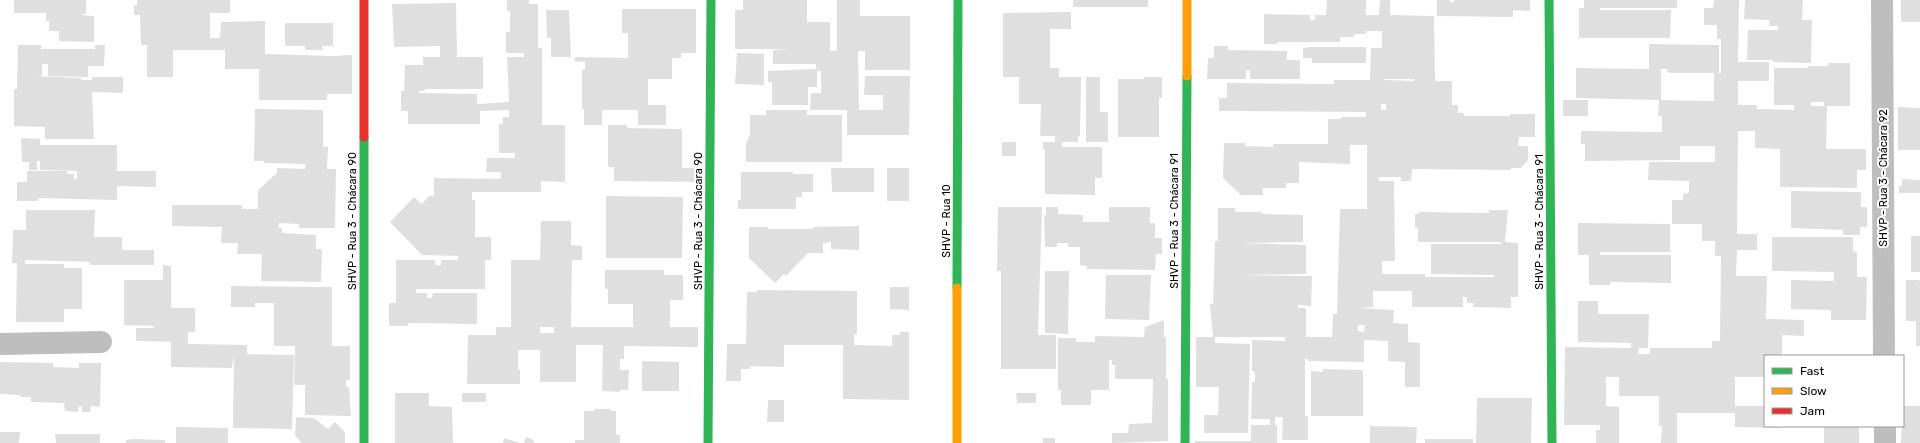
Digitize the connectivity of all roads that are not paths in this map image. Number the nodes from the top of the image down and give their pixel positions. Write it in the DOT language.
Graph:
graph roads {
  1 [pos="364,0"];
  2 [pos="711,0"];
  3 [pos="958,0"];
  4 [pos="1187,0"];
  5 [pos="1549,0"];
  6 [pos="1882,0"];
  7 [pos="101,342"];
  8 [pos="0,344"];
  9 [pos="1884,355"];
  10 [pos="1885,427"];
  11 [pos="364,443"];
  12 [pos="708,443"];
  13 [pos="957,443"];
  14 [pos="1185,443"];
  15 [pos="1552,443"];
  16 [pos="1885,443"];
  1 -- 11 [label="street, SHVP - Rua 3 - Chácara 90"];
  2 -- 12 [label="street, SHVP - Rua 3 - Chácara 90"];
  3 -- 13 [label="street, SHVP - Rua 10"];
  4 -- 14 [label="street, SHVP - Rua 3 - Chácara 91"];
  5 -- 15 [label="street, SHVP - Rua 3 - Chácara 91"];
  6 -- 9 [label="street, SHVP - Rua 3 - Chácara 92"];
  7 -- 8 [label="street"];
  10 -- 16 [label="street"];
}
